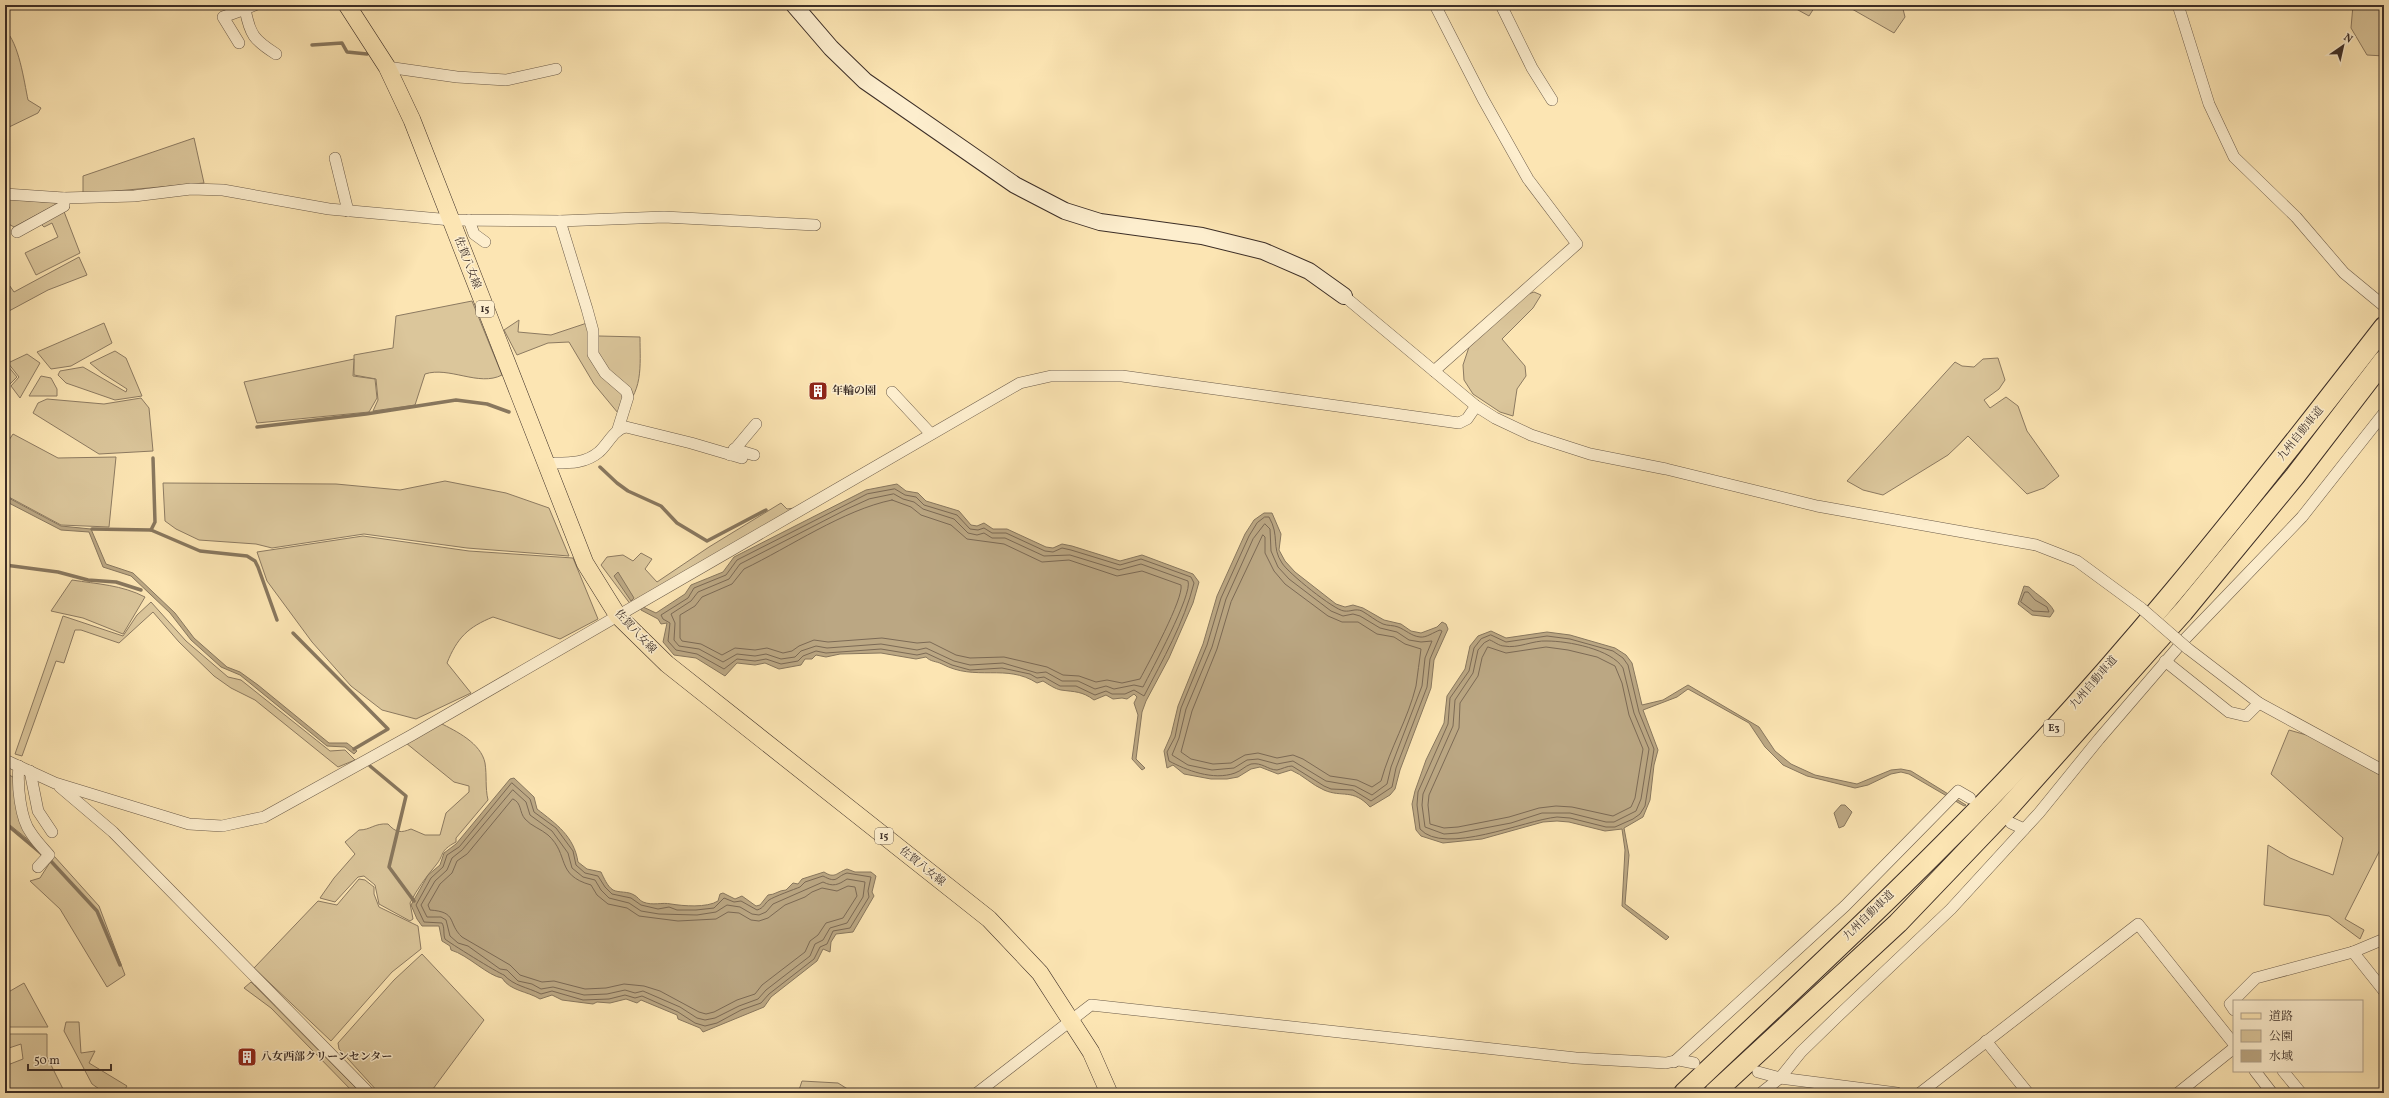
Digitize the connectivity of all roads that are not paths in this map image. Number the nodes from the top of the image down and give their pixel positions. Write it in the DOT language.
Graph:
graph roads {
  1 [pos="347,5"];
  2 [pos="794,5"];
  3 [pos="1435,5"];
  4 [pos="1501,5"];
  5 [pos="2178,5"];
  6 [pos="250,7"];
  7 [pos="239,42"];
  8 [pos="276,54"];
  9 [pos="387,67"];
  10 [pos="556,69"];
  11 [pos="1552,100"];
  12 [pos="335,158"];
  13 [pos="5,194"];
  14 [pos="64,198"];
  15 [pos="348,211"];
  16 [pos="451,220"];
  17 [pos="469,220"];
  18 [pos="560,221"];
  19 [pos="815,224"];
  20 [pos="17,232"];
  21 [pos="485,242"];
  22 [pos="1344,296"];
  23 [pos="2384,306"];
  24 [pos="2384,327"];
  25 [pos="2384,360"];
  26 [pos="1434,371"];
  27 [pos="892,392"];
  28 [pos="1476,406"];
  29 [pos="2384,413"];
  30 [pos="756,424"];
  31 [pos="618,429"];
  32 [pos="931,434"];
  33 [pos="732,452"];
  34 [pos="754,455"];
  35 [pos="742,458"];
  36 [pos="555,463"];
  37 [pos="618,616"];
  38 [pos="2165,661"];
  39 [pos="2259,703"];
  40 [pos="5,760"];
  41 [pos="19,766"];
  42 [pos="30,771"];
  43 [pos="2384,771"];
  44 [pos="55,783"];
  45 [pos="1970,798"];
  46 [pos="2011,823"];
  47 [pos="2024,829"];
  48 [pos="52,832"];
  49 [pos="38,867"];
  50 [pos="2384,939"];
  51 [pos="2353,952"];
  52 [pos="2384,991"];
  53 [pos="2234,1000"];
  54 [pos="1070,1019"];
  55 [pos="1986,1040"];
  56 [pos="2233,1043"];
  57 [pos="2233,1049"];
  58 [pos="1674,1062"];
  59 [pos="1694,1063"];
  60 [pos="1758,1072"];
  61 [pos="2256,1072"];
  62 [pos="2284,1072"];
  63 [pos="1780,1078"];
  64 [pos="369,1093"];
  65 [pos="977,1093"];
  66 [pos="1109,1093"];
  67 [pos="1684,1093"];
  68 [pos="1714,1093"];
  69 [pos="1761,1093"];
  70 [pos="1897,1093"];
  71 [pos="1920,1093"];
  72 [pos="2028,1093"];
  73 [pos="2178,1093"];
  74 [pos="2272,1093"];
  75 [pos="2301,1093"];
  1 -- 9 [label="main road, 佐賀八女線 / 15"];
  2 -- 22 [label="street"];
  3 -- 26 [label="street"];
  4 -- 11 [label="street"];
  5 -- 23 [label="street"];
  6 -- 7 [label="street"];
  6 -- 8 [label="street"];
  9 -- 10 [label="street"];
  9 -- 16 [label="main road, 佐賀八女線 / 15"];
  12 -- 15 [label="street"];
  13 -- 14 [label="street"];
  14 -- 15 [label="street"];
  14 -- 20 [label="street"];
  15 -- 16 [label="street"];
  16 -- 17 [label="street"];
  16 -- 37 [label="main road, 佐賀八女線 / 15"];
  17 -- 18 [label="street"];
  17 -- 21 [label="street"];
  18 -- 19 [label="street"];
  18 -- 31 [label="street"];
  22 -- 26 [label="street"];
  24 -- 67 [label="highway, 九州自動車道 / E3"];
  25 -- 68 [label="highway, 九州自動車道 / E3"];
  26 -- 28 [label="street"];
  27 -- 32 [label="street"];
  28 -- 32 [label="street"];
  28 -- 39 [label="street, bridge"];
  29 -- 38 [label="street"];
  30 -- 33 [label="street"];
  31 -- 33 [label="street"];
  31 -- 36 [label="street"];
  32 -- 37 [label="street"];
  33 -- 34 [label="street"];
  33 -- 35 [label="street"];
  37 -- 44 [label="street"];
  37 -- 54 [label="main road, 佐賀八女線 / 15"];
  38 -- 39 [label="street"];
  38 -- 47 [label="street"];
  39 -- 43 [label="street"];
  40 -- 41 [label="street"];
  41 -- 42 [label="street"];
  41 -- 49 [label="street"];
  42 -- 44 [label="street"];
  42 -- 48 [label="street"];
  44 -- 64 [label="street"];
  45 -- 58 [label="street"];
  46 -- 47 [label="street"];
  47 -- 63 [label="street"];
  50 -- 51 [label="street"];
  51 -- 52 [label="street"];
  51 -- 53 [label="street"];
  54 -- 58 [label="street"];
  54 -- 65 [label="street"];
  54 -- 66 [label="main road, 佐賀八女線 / 15"];
  55 -- 56 [label="street"];
  55 -- 71 [label="street"];
  55 -- 72 [label="street"];
  57 -- 73 [label="street"];
  58 -- 59 [label="street"];
  60 -- 63 [label="street"];
  61 -- 74 [label="street"];
  62 -- 75 [label="street"];
  63 -- 69 [label="street"];
  63 -- 70 [label="street"];
}
